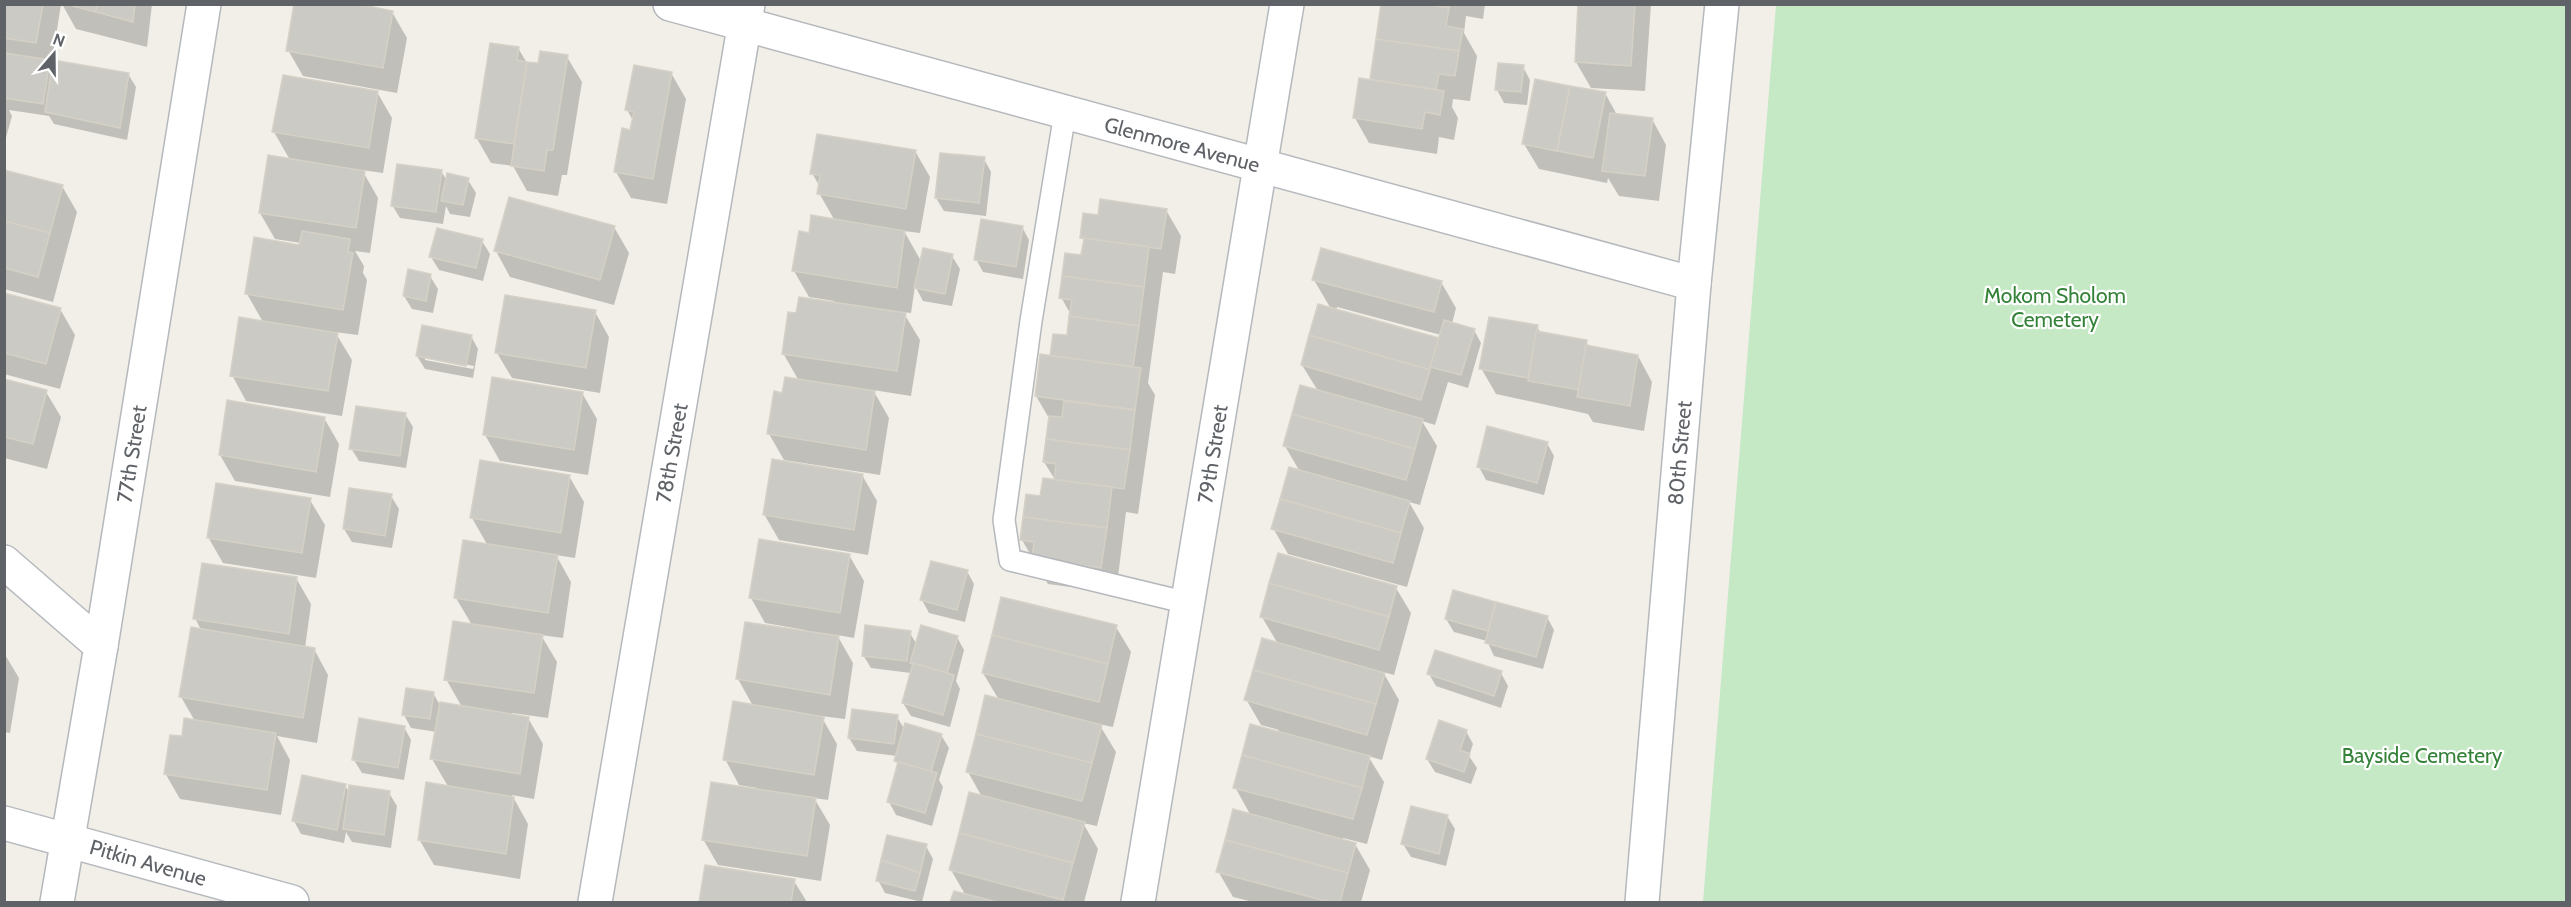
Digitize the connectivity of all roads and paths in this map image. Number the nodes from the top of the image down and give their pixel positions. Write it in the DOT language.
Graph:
graph roads {
  1 [pos="204,4"];
  2 [pos="670,4"];
  3 [pos="1722,4"];
  4 [pos="1287,5"];
  5 [pos="746,15"];
  6 [pos="1065,112"];
  7 [pos="1260,166"];
  8 [pos="1694,284"];
  9 [pos="4,562"];
  10 [pos="1188,603"];
  11 [pos="101,646"];
  12 [pos="4,823"];
  13 [pos="67,840"];
  14 [pos="57,903"];
  15 [pos="292,903"];
  16 [pos="596,903"];
  17 [pos="1138,903"];
  18 [pos="1642,903"];
  1 -- 11 [label="street, 77th Street"];
  2 -- 5 [label="street, Glenmore Avenue"];
  3 -- 8 [label="street, 80th Street"];
  4 -- 7 [label="street, 79th Street"];
  5 -- 6 [label="street, Glenmore Avenue"];
  5 -- 16 [label="street, 78th Street"];
  6 -- 7 [label="street, Glenmore Avenue"];
  6 -- 10 [label="lane"];
  7 -- 8 [label="street, Glenmore Avenue"];
  7 -- 10 [label="street, 79th Street"];
  8 -- 18 [label="street, 80th Street"];
  9 -- 11 [label="street"];
  10 -- 17 [label="street, 79th Street"];
  11 -- 13 [label="street, 77th Street"];
  12 -- 13 [label="street, Pitkin Avenue"];
  13 -- 14 [label="street, 77th Street"];
  13 -- 15 [label="street, Pitkin Avenue"];
}
